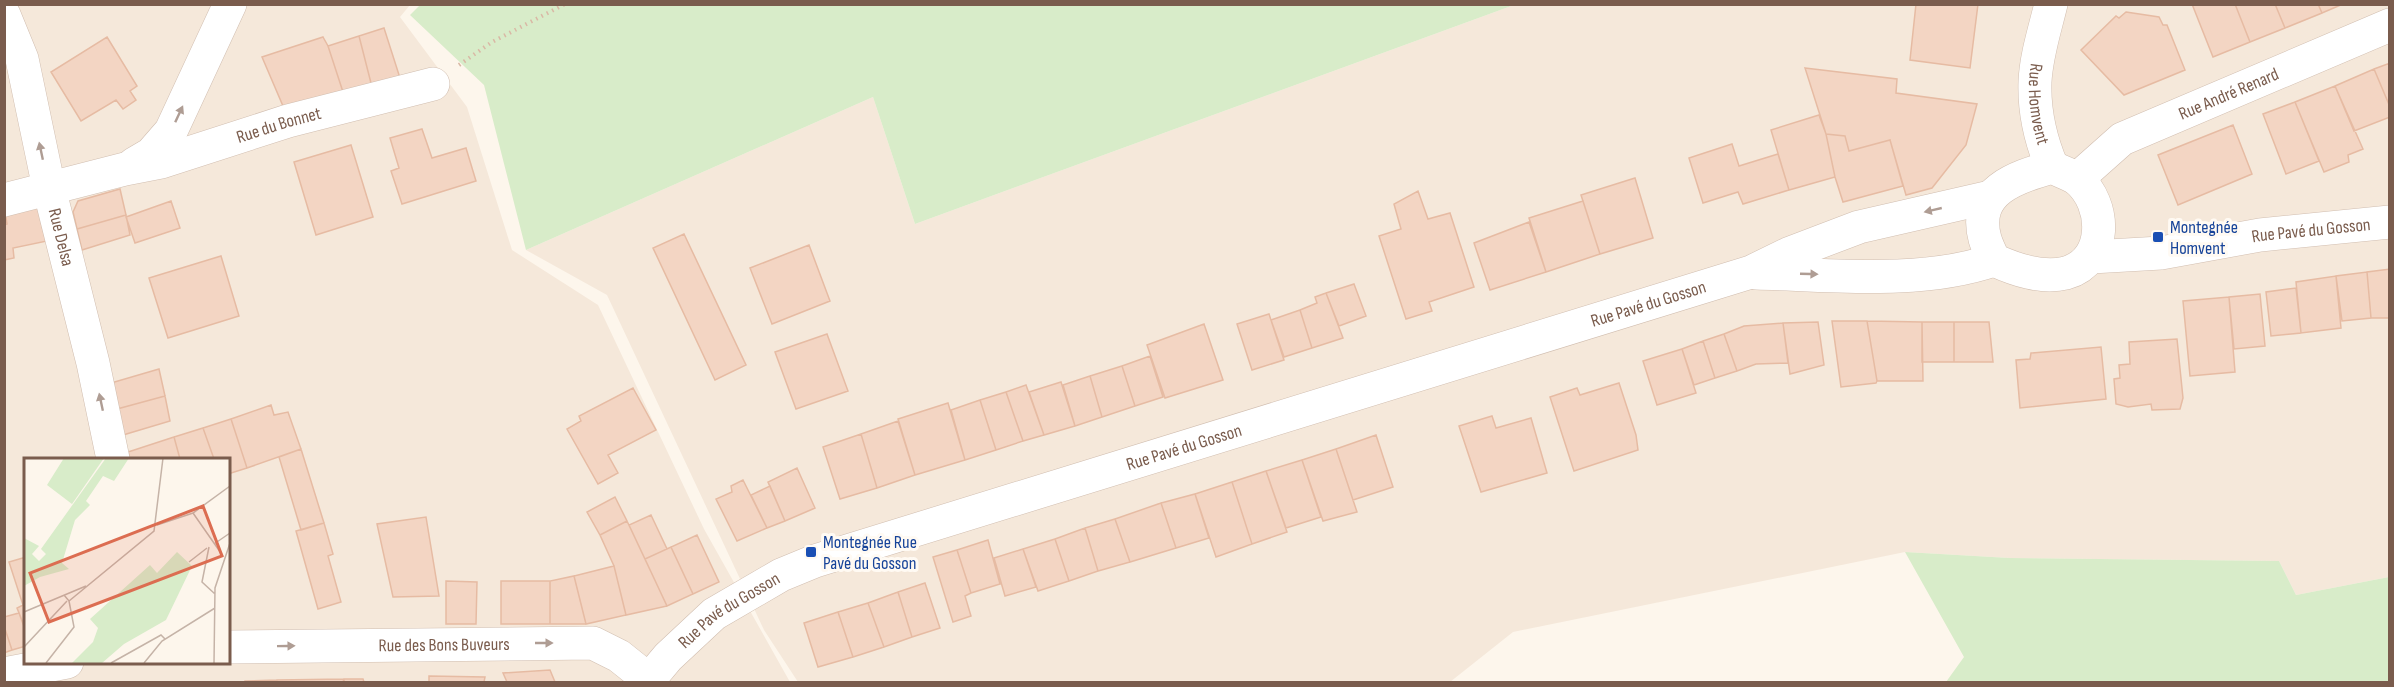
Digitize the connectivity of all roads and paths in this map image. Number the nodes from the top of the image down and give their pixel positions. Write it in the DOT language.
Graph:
graph roads {
  1 [pos="230,4"];
  2 [pos="565,4"];
  3 [pos="2051,4"];
  4 [pos="4,15"];
  5 [pos="2390,26"];
  6 [pos="433,84"];
  7 [pos="125,169"];
  8 [pos="2064,173"];
  9 [pos="49,188"];
  10 [pos="1990,197"];
  11 [pos="4,200"];
  12 [pos="2390,222"];
  13 [pos="2091,257"];
  14 [pos="1994,260"];
  15 [pos="1751,272"];
  16 [pos="113,458"];
  17 [pos="230,647"];
  18 [pos="62,663"];
  19 [pos="4,674"];
  20 [pos="648,681"];
  7 -- 1 [label="street, Rue du Bonnet, one-way"];
  2 -- 6 [label="path"];
  3 -- 8 [label="street, Rue Homvent"];
  9 -- 4 [label="street, Rue Delsa, one-way"];
  5 -- 8 [label="street, Rue André Renard"];
  6 -- 7 [label="street, Rue du Bonnet"];
  7 -- 9 [label="street, Rue du Bonnet"];
  8 -- 10 [label="street"];
  8 -- 13 [label="street"];
  9 -- 11 [label="street, Rue du Bonnet"];
  16 -- 9 [label="street, Rue Delsa, one-way"];
  10 -- 14 [label="street"];
  10 -- 15 [label="street, Rue Pavé du Gosson, one-way"];
  12 -- 13 [label="street, Rue Pavé du Gosson"];
  13 -- 14 [label="street"];
  15 -- 14 [label="street, Rue Pavé du Gosson, one-way"];
  15 -- 20 [label="street, Rue Pavé du Gosson"];
  17 -- 20 [label="street, Rue des Bons Buveurs, one-way"];
  18 -- 19 [label="street"];
}
